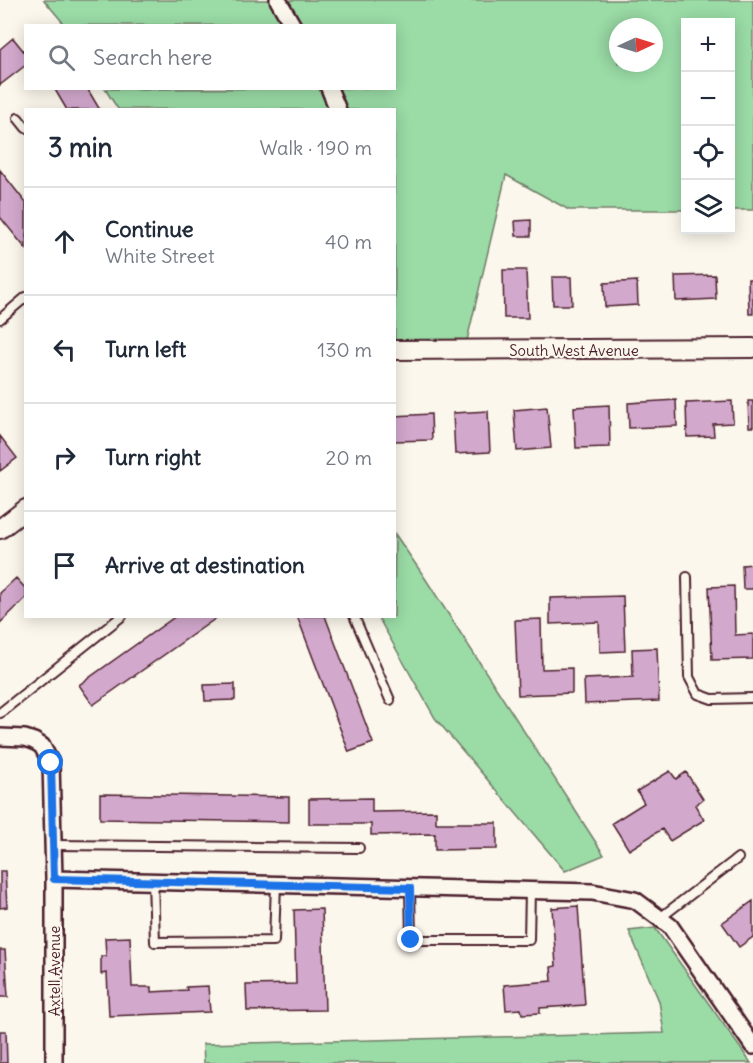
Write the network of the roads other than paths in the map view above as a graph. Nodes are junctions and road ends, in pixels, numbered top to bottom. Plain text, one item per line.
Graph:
1 (278, 0) edge
2 (292, 24) edge
3 (330, 90) edge
4 (337, 108) edge
5 (18, 118) dead end
6 (24, 126) edge
7 (24, 299) edge
8 (0, 319) edge
9 (753, 348) edge
10 (396, 350) edge
11 (24, 511) edge
12 (0, 529) edge
13 (687, 577) dead end
14 (119, 618) edge
15 (355, 618) edge
16 (753, 698) edge
17 (390, 700) dead end
18 (0, 713) edge
19 (0, 737) edge
20 (54, 846) junction
21 (359, 848) dead end
22 (738, 858) dead end
23 (54, 879) junction
24 (153, 881) junction
25 (276, 884) junction
26 (410, 888) junction
27 (530, 890) junction
28 (660, 918) junction
29 (752, 1042) edge
30 (54, 1063) edge

1 - 2 street
3 - 4 street
5 - 6 lane
7 - 8 lane
9 - 10 street, South West Avenue
11 - 12 street
13 - 16 lane
14 - 18 lane
15 - 17 lane
19 - 20 street, Axtell Avenue
20 - 21 lane
20 - 23 street, Axtell Avenue
22 - 28 lane
23 - 24 street
23 - 30 street, Axtell Avenue
24 - 25 street
24 - 25 lane
25 - 26 street
26 - 27 street
26 - 27 lane
27 - 28 street
28 - 29 street

